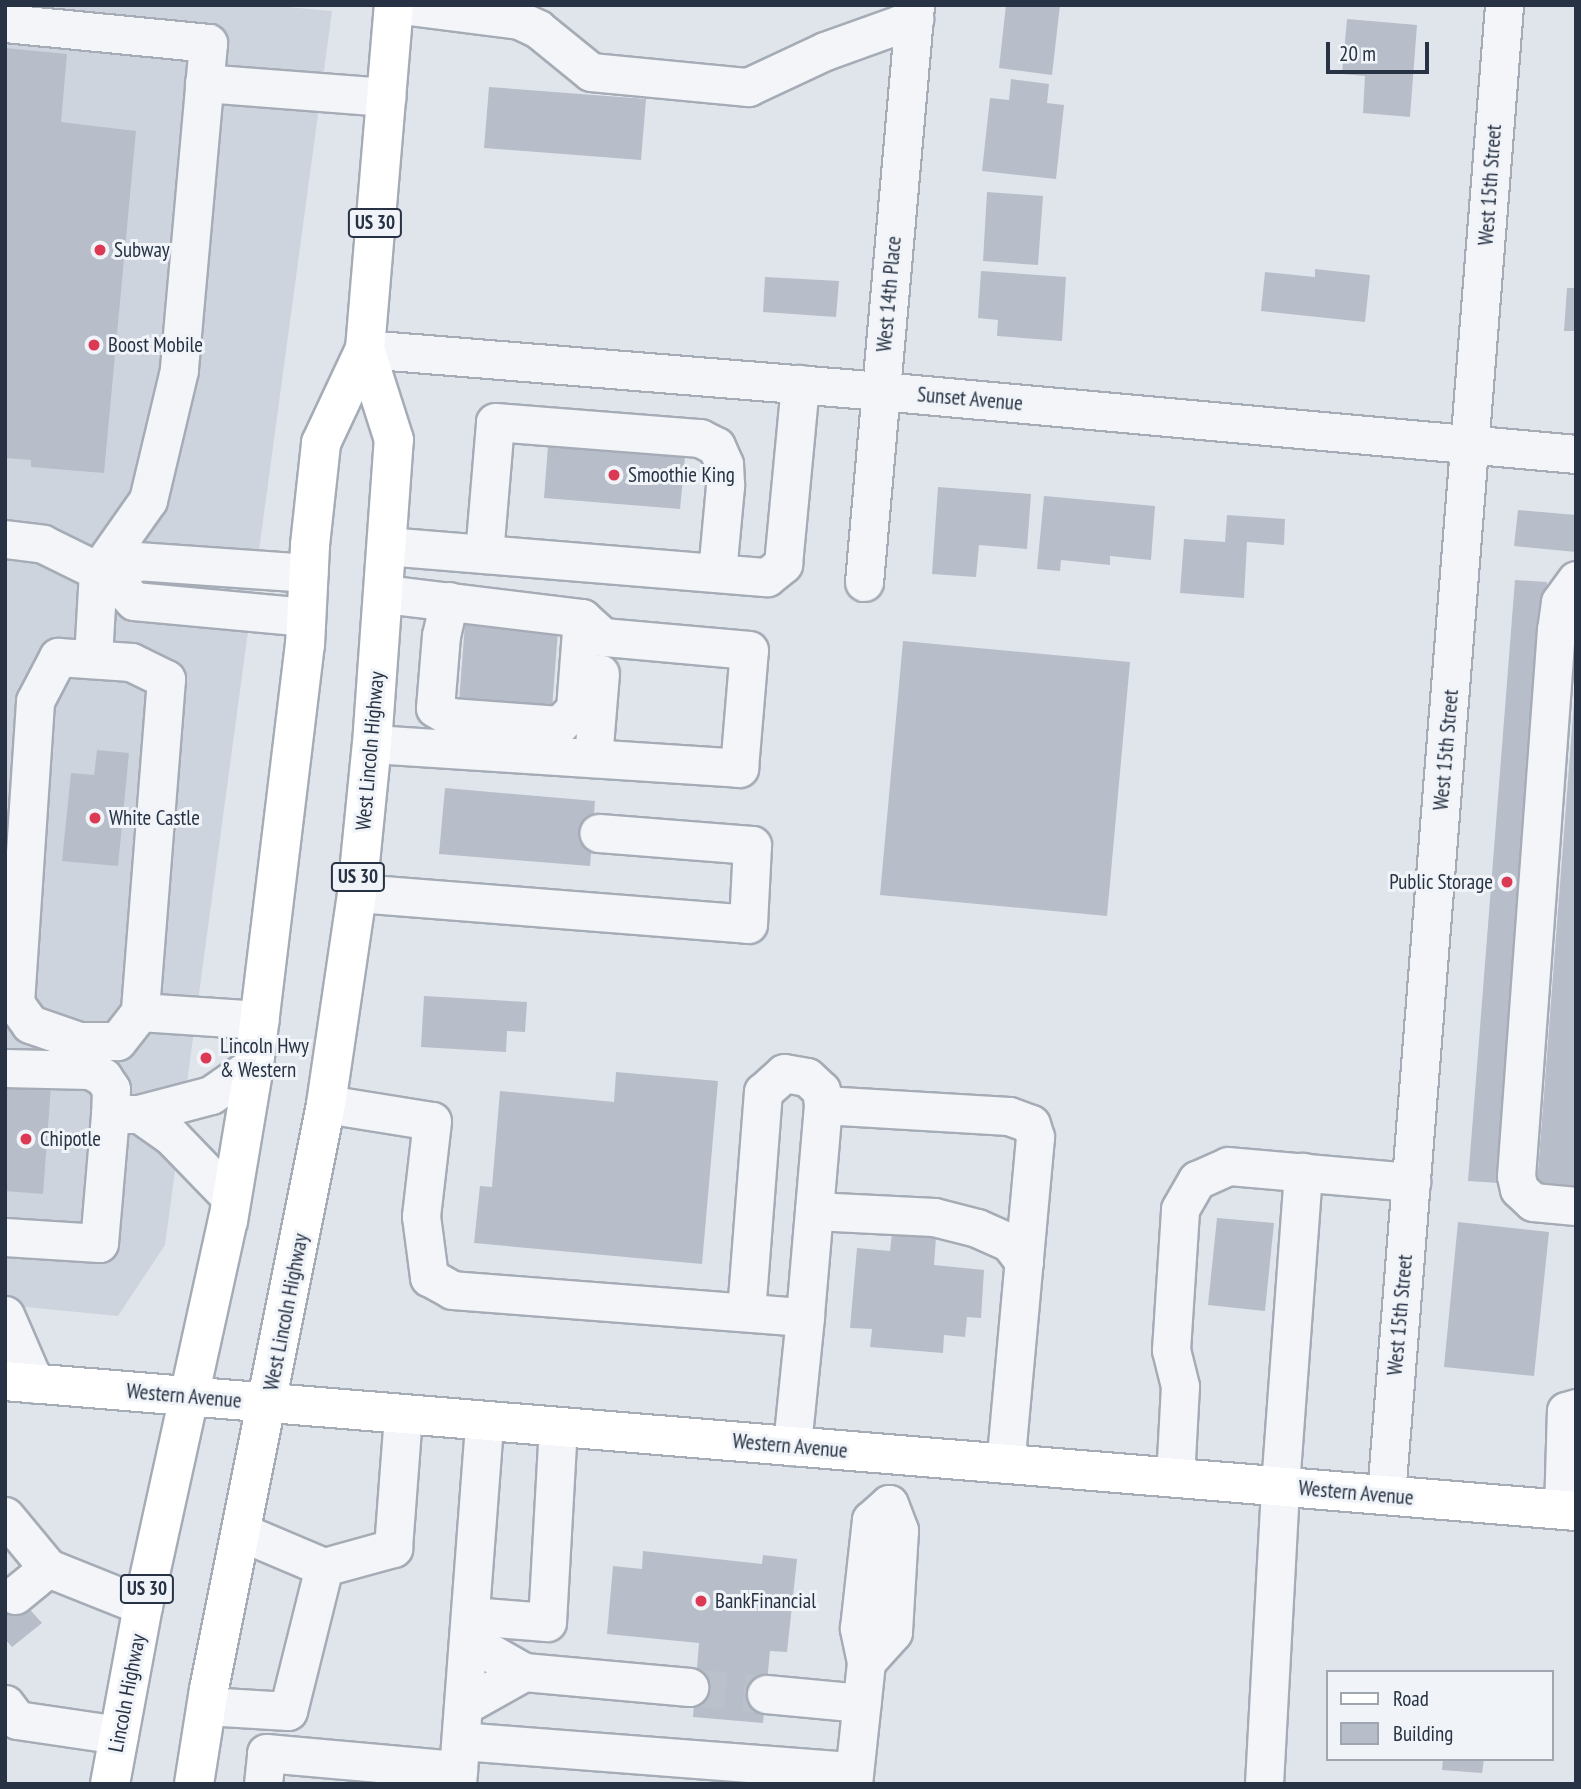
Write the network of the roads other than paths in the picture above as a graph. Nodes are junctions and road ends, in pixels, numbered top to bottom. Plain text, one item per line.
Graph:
1 (394, 5) edge
2 (401, 5) edge
3 (1504, 5) edge
4 (499, 10) edge
5 (914, 12) edge
6 (5, 23) edge
7 (204, 83) junction
8 (386, 97) junction
9 (365, 349) junction
10 (800, 384) junction
11 (881, 391) junction
12 (1471, 445) junction
13 (1576, 454) edge
14 (5, 539) edge
15 (386, 546) junction
16 (484, 554) junction
17 (309, 573) junction
18 (717, 573) junction
19 (105, 575) junction
20 (1576, 580) edge
21 (864, 582) dead end
22 (383, 594) junction
23 (449, 601) junction
24 (306, 617) junction
25 (593, 628) junction
26 (93, 659) junction
27 (372, 744) junction
28 (593, 758) junction
29 (598, 833) dead end
30 (357, 893) junction
31 (10, 1003) edge
32 (140, 1012) junction
33 (260, 1020) junction
34 (254, 1065) junction
35 (5, 1068) edge
36 (327, 1104) junction
37 (823, 1105) junction
38 (120, 1106) junction
39 (1303, 1172) junction
40 (1411, 1182) junction
41 (231, 1198) junction
42 (1576, 1206) edge
43 (814, 1210) junction
44 (5, 1237) edge
45 (1024, 1262) junction
46 (746, 1312) junction
47 (5, 1315) edge
48 (805, 1317) junction
49 (20, 1382) edge
50 (188, 1396) junction
51 (268, 1403) junction
52 (1576, 1408) edge
53 (403, 1414) junction
54 (484, 1421) junction
55 (558, 1427) junction
56 (792, 1446) junction
57 (893, 1455) junction
58 (1005, 1464) junction
59 (1175, 1478) junction
60 (1280, 1486) junction
61 (1386, 1495) junction
62 (1569, 1510) edge
63 (242, 1532) junction
64 (21, 1545) edge
65 (324, 1567) junction
66 (15, 1595) dead end
67 (144, 1606) junction
68 (469, 1628) junction
69 (524, 1672) junction
70 (689, 1687) tunnel mouth
71 (766, 1694) tunnel mouth
72 (862, 1703) junction
73 (206, 1706) junction
74 (8, 1717) edge
75 (119, 1735) junction
76 (460, 1750) edge
77 (265, 1768) edge
78 (854, 1778) edge
79 (110, 1784) edge
80 (194, 1784) edge
81 (1264, 1784) edge

1 - 8 main road, West Lincoln Highway / US 30
2 - 4 street
3 - 12 street, West 15th Street
4 - 5 street
5 - 11 street, West 14th Place
6 - 7 street
7 - 8 street
7 - 19 street
8 - 9 main road, West Lincoln Highway / US 30
9 - 10 street, Sunset Avenue
9 - 15 main road, West Lincoln Highway / US 30
9 - 17 main road, West Lincoln Highway / US 30
10 - 11 street, Sunset Avenue
10 - 18 street
11 - 12 street, Sunset Avenue
11 - 21 street, West 14th Place
12 - 13 street, Sunset Avenue
12 - 40 street, West 15th Street
14 - 19 street
15 - 16 street
15 - 22 main road, West Lincoln Highway / US 30
16 - 18 street
16 - 18 street
17 - 19 street
17 - 24 main road, West Lincoln Highway / US 30
19 - 24 street
19 - 26 street
20 - 42 street
22 - 23 street
22 - 27 main road, West Lincoln Highway / US 30
23 - 25 street
23 - 25 street
24 - 33 main road, West Lincoln Highway / US 30
25 - 28 street
25 - 28 street
26 - 31 street
26 - 32 street
27 - 28 street
27 - 30 main road, West Lincoln Highway / US 30
29 - 30 street
30 - 36 main road, West Lincoln Highway / US 30
31 - 32 street
32 - 33 street
33 - 34 main road, West Lincoln Highway / US 30
34 - 38 street
34 - 41 main road, West Lincoln Highway / US 30
35 - 38 street
36 - 46 street
36 - 51 main road, West Lincoln Highway / US 30
37 - 43 street
37 - 45 street
37 - 46 street
38 - 41 street
38 - 44 street
39 - 40 street
39 - 59 street
39 - 60 street
40 - 61 street, West 15th Street
41 - 50 main road, West Lincoln Highway / US 30
43 - 45 street
43 - 48 street
45 - 58 street
46 - 48 street
47 - 49 street
48 - 56 street
49 - 50 main road, Western Avenue
50 - 51 main road, Western Avenue
50 - 67 main road, Lincoln Highway / US 30
51 - 53 main road, Western Avenue
51 - 63 main road, US 30
52 - 62 street
53 - 54 main road, Western Avenue
53 - 65 street
54 - 55 main road, Western Avenue
54 - 68 street
55 - 56 main road, Western Avenue
55 - 68 street
56 - 57 main road, Western Avenue
57 - 58 main road, Western Avenue
57 - 72 street
58 - 59 main road, Western Avenue
59 - 60 main road, Western Avenue
60 - 61 main road, Western Avenue
60 - 81 street
61 - 62 main road, Western Avenue
63 - 65 street
63 - 73 main road, US 30
64 - 66 street
64 - 67 street
65 - 73 street
67 - 75 main road, Lincoln Highway / US 30
68 - 69 street
68 - 76 street
69 - 70 street
69 - 76 street
71 - 72 street
72 - 78 street
73 - 80 main road, US 30
74 - 75 street
75 - 79 main road, Lincoln Highway / US 30
76 - 77 street
76 - 78 street

